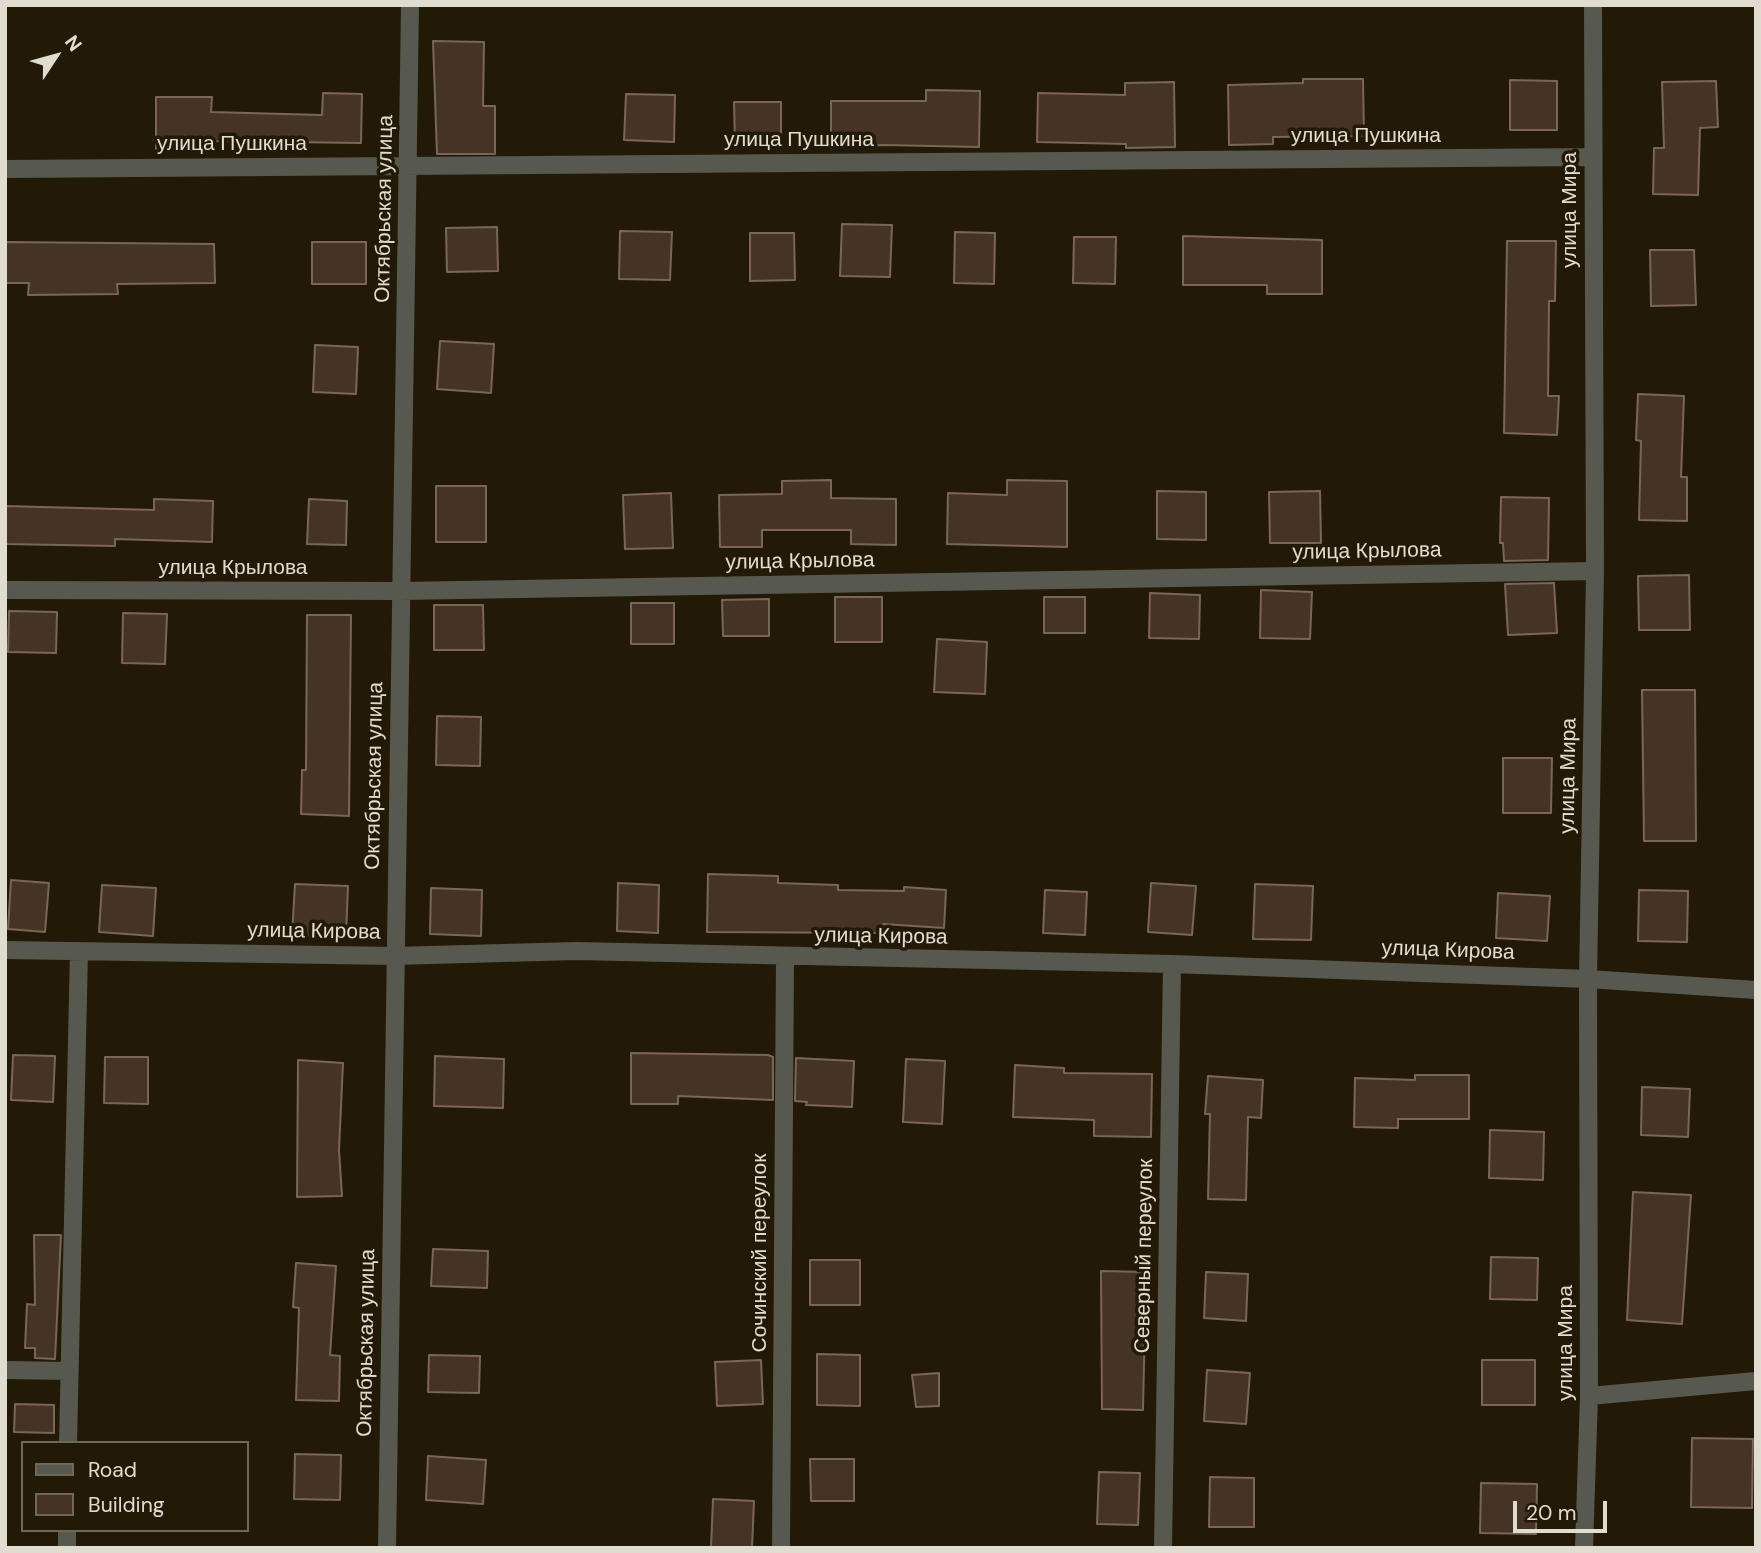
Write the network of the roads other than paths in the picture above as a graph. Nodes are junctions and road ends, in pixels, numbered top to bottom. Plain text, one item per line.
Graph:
1 (410, 5) edge
2 (1593, 5) edge
3 (1593, 157) junction
4 (409, 166) junction
5 (5, 169) edge
6 (1595, 571) junction
7 (5, 590) edge
8 (401, 592) junction
9 (5, 950) edge
10 (79, 951) junction
11 (394, 956) junction
12 (785, 958) junction
13 (1172, 964) junction
14 (1588, 979) junction
15 (1756, 990) edge
16 (5, 1370) edge
17 (69, 1371) junction
18 (1756, 1381) edge
19 (1589, 1396) junction
20 (68, 1441) edge
21 (387, 1548) edge
22 (781, 1548) edge
23 (1163, 1548) edge
24 (1584, 1548) edge

1 - 4 street, Октябрьская улица
2 - 3 street, улица Мира
3 - 4 street, улица Пушкина
3 - 6 street, улица Мира
4 - 5 street, улица Пушкина
4 - 8 street, Октябрьская улица
6 - 8 street, улица Крылова
6 - 14 street, улица Мира
7 - 8 street, улица Крылова
8 - 11 street, Октябрьская улица
9 - 10 street, улица Кирова
10 - 11 street, улица Кирова
10 - 17 street
11 - 12 street, улица Кирова
11 - 21 street, Октябрьская улица
12 - 13 street, улица Кирова
12 - 22 street, Сочинский переулок
13 - 14 street, улица Кирова
13 - 23 street, Северный переулок
14 - 15 street, улица Кирова
14 - 19 street, улица Мира
16 - 17 street
17 - 20 street
18 - 19 street
19 - 24 street, улица Мира

